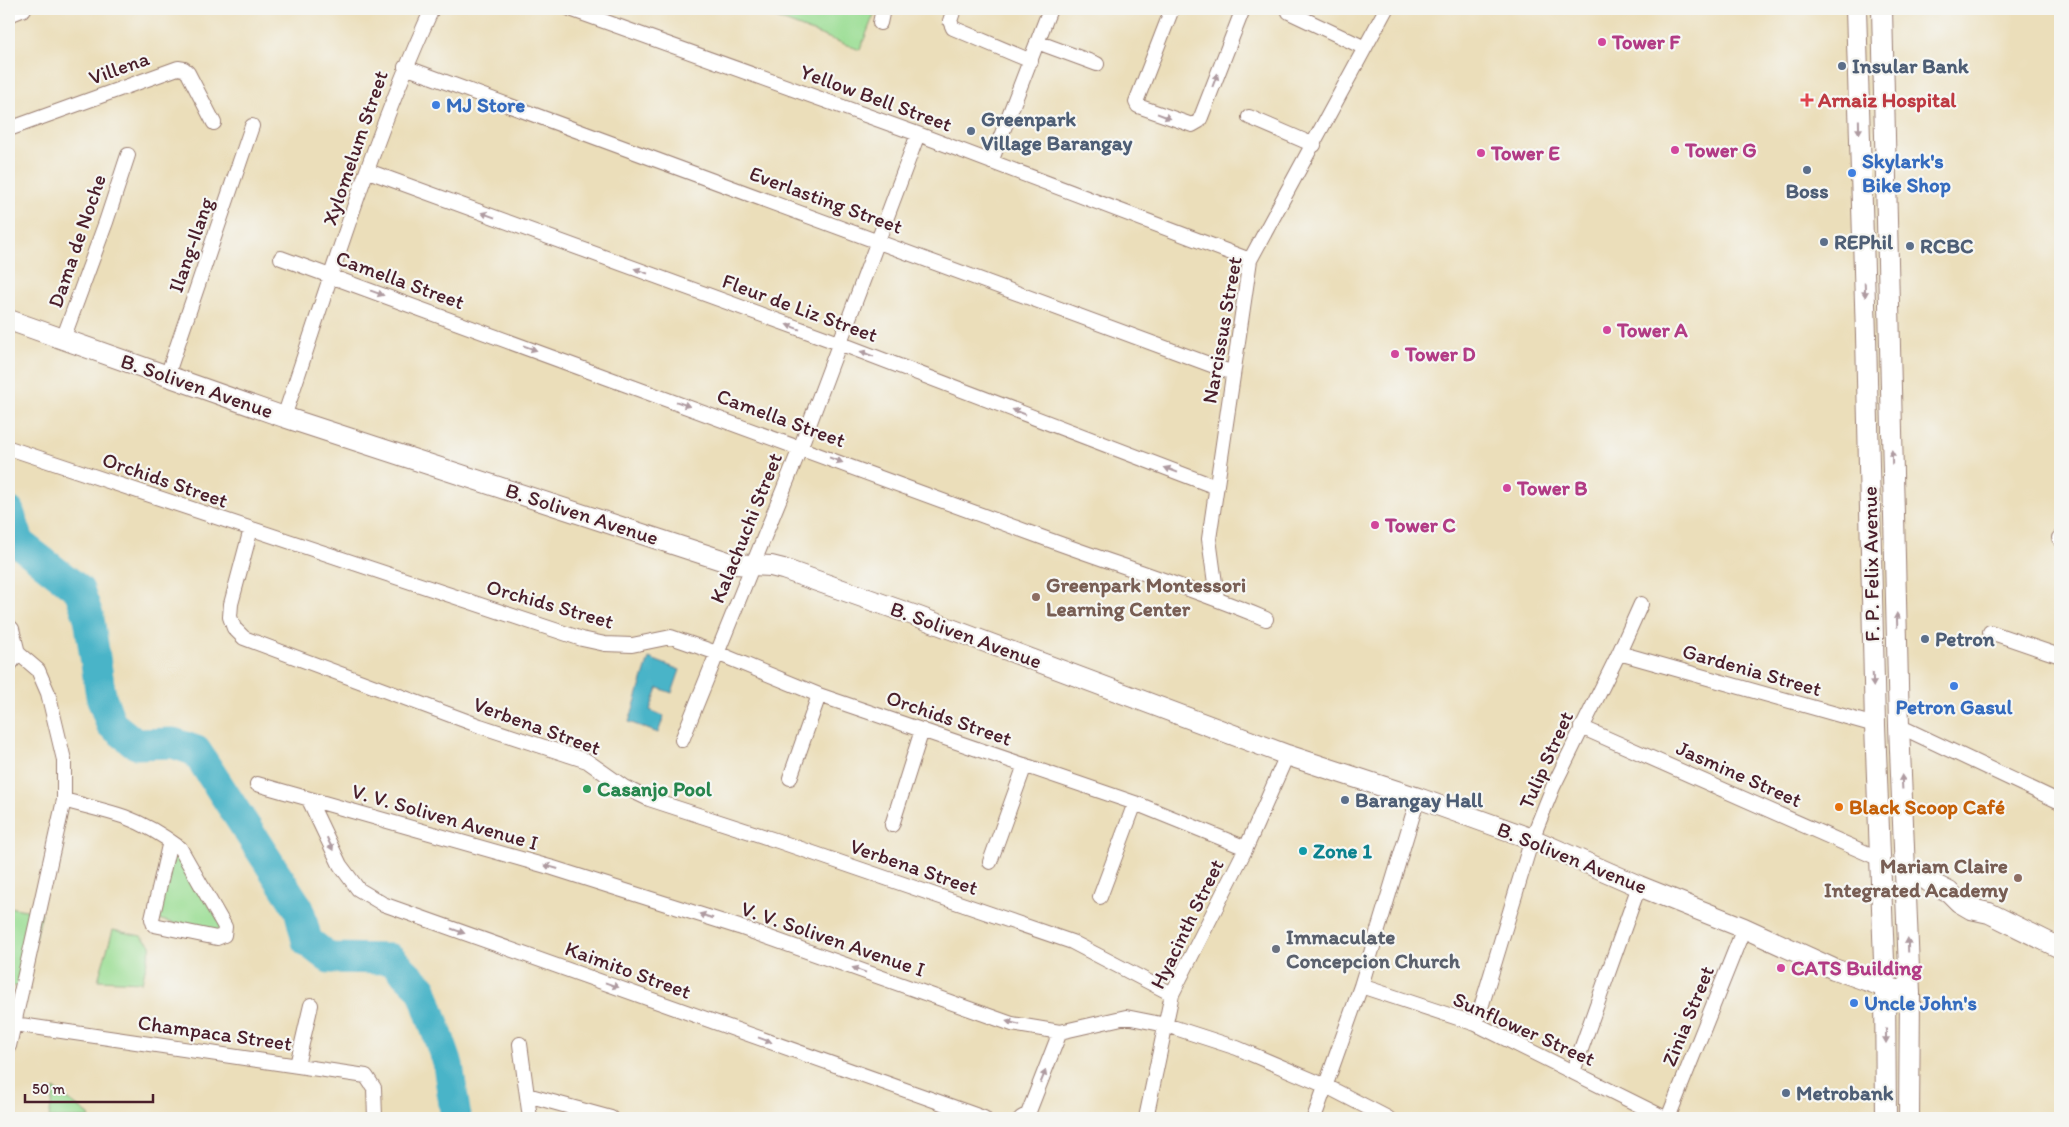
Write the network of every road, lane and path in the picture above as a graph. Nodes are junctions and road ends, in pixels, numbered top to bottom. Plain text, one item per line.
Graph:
1 (24, 9) edge
2 (432, 9) edge
3 (883, 9) edge
4 (954, 9) edge
5 (1050, 9) edge
6 (1172, 9) edge
7 (1243, 9) edge
8 (1386, 9) edge
9 (1856, 9) edge
10 (1882, 9) edge
11 (579, 10) edge
12 (1289, 12) dead end
13 (9, 15) edge
14 (880, 23) dead end
15 (1037, 42) junction
16 (1366, 48) junction
17 (1031, 60) junction
18 (1097, 64) dead end
19 (405, 67) junction
20 (1858, 72) junction
21 (1883, 72) junction
22 (1249, 116) dead end
23 (214, 124) dead end
24 (252, 126) dead end
25 (9, 129) edge
26 (918, 134) junction
27 (1314, 145) junction
28 (128, 155) dead end
29 (991, 162) junction
30 (368, 172) junction
31 (877, 240) junction
32 (281, 258) dead end
33 (1250, 260) junction
34 (332, 276) junction
35 (9, 320) edge
36 (64, 339) junction
37 (839, 344) junction
38 (1233, 373) junction
39 (167, 376) junction
40 (284, 417) junction
41 (801, 446) junction
42 (9, 448) edge
43 (1216, 487) junction
44 (251, 529) junction
45 (753, 566) junction
46 (1217, 598) junction
47 (1640, 604) dead end
48 (1266, 619) dead end
49 (9, 626) edge
50 (1990, 632) dead end
51 (18, 653) junction
52 (717, 653) junction
53 (1619, 654) junction
54 (2060, 656) edge
55 (9, 666) edge
56 (819, 695) junction
57 (1875, 725) junction
58 (1899, 726) junction
59 (1581, 727) junction
60 (922, 730) junction
61 (682, 740) dead end
62 (1287, 755) junction
63 (1025, 765) junction
64 (790, 778) dead end
65 (257, 784) dead end
66 (1418, 798) junction
67 (64, 800) junction
68 (309, 800) junction
69 (2060, 802) edge
70 (1136, 803) junction
71 (892, 825) dead end
72 (1532, 839) junction
73 (170, 841) junction
74 (1246, 848) junction
75 (1880, 859) junction
76 (990, 862) dead end
77 (1906, 870) junction
78 (1639, 886) junction
79 (1100, 897) dead end
80 (1744, 928) junction
81 (2060, 948) edge
82 (1361, 986) junction
83 (1885, 987) junction
84 (1910, 993) junction
85 (1172, 994) junction
86 (311, 1005) dead end
87 (14, 1024) junction
88 (1476, 1024) junction
89 (1166, 1025) junction
90 (1060, 1032) junction
91 (520, 1044) dead end
92 (9, 1046) edge
93 (298, 1065) junction
94 (1573, 1072) junction
95 (1326, 1086) junction
96 (527, 1095) junction
97 (374, 1118) edge
98 (530, 1118) edge
99 (611, 1118) edge
100 (984, 1118) edge
101 (1021, 1118) edge
102 (1146, 1118) edge
103 (1314, 1118) edge
104 (1388, 1118) edge
105 (1667, 1118) edge
106 (1886, 1118) edge
107 (1908, 1118) edge

1 - 13 street
2 - 19 street, Xylomelum Street
3 - 14 street
4 - 17 street
5 - 15 street
6 -> 7 street
8 - 16 street, Narcissus Street
9 - 20 main road, F. P. Felix Avenue
10 - 21 main road, F. P. Felix Avenue
11 - 26 street, Yellow Bell Street
12 - 16 street
15 - 17 street
15 - 18 street
16 - 27 street, Narcissus Street
17 - 29 street
19 - 30 street, Xylomelum Street
19 - 31 street, Everlasting Street
20 - 21 main road
20 -> 57 main road, F. P. Felix Avenue
58 -> 21 main road, F. P. Felix Avenue
22 - 27 street
23 - 25 street, Villena
24 - 39 street, Ilang-Ilang
26 - 29 street, Yellow Bell Street
26 - 31 street, Kalachuchi Street
27 - 33 street, Narcissus Street
28 - 36 street, Dama de Noche
29 - 33 street, Yellow Bell Street
30 - 34 street, Xylomelum Street
37 -> 30 street, Fleur de Liz Street
31 - 37 street, Kalachuchi Street
31 - 38 street, Everlasting Street
32 - 34 street, Camella Street
33 - 38 street, Narcissus Street
34 - 40 street, Xylomelum Street
34 -> 41 street, Camella Street
35 - 36 main road, B. Soliven Avenue
36 - 39 main road, B. Soliven Avenue
37 - 41 street, Kalachuchi Street
43 -> 37 street, Fleur de Liz Street
38 - 43 street, Narcissus Street
39 - 40 main road, B. Soliven Avenue
40 - 45 main road, B. Soliven Avenue
41 - 45 street, Kalachuchi Street
41 -> 46 street, Camella Street
42 - 44 street, Orchids Street
43 - 46 street, Narcissus Street
44 - 52 street, Orchids Street
44 - 85 street, Verbena Street
45 - 52 street, Kalachuchi Street
45 - 62 main road, B. Soliven Avenue
46 - 48 street, Camella Street
47 - 53 street, Tulip Street
49 - 51 street
50 - 54 street
51 - 55 street
51 - 67 street
52 - 56 street, Orchids Street
52 - 61 street, Kalachuchi Street
53 - 57 street, Gardenia Street
53 - 59 street, Tulip Street
56 - 60 street, Orchids Street
56 - 64 street
57 - 75 main road, F. P. Felix Avenue
58 - 69 street
77 -> 58 main road, F. P. Felix Avenue
59 - 72 street, Tulip Street
59 - 75 street, Jasmine Street
60 - 63 street, Orchids Street
60 - 71 street
62 - 66 main road, B. Soliven Avenue
62 - 74 street, Hyacinth Street
63 - 70 street, Orchids Street
63 - 76 street
65 - 68 street, V. V. Soliven Avenue I
66 - 72 main road, B. Soliven Avenue
66 - 82 street
67 - 73 street
67 - 87 street
90 -> 68 street, V. V. Soliven Avenue I
68 -> 100 street, Kaimito Street
70 - 74 street, Orchids Street
70 - 79 street
72 - 78 main road, B. Soliven Avenue
72 - 88 street, Tulip Street
73 - 73 street
74 - 85 street, Hyacinth Street
75 - 83 main road, F. P. Felix Avenue
77 - 81 main road
84 -> 77 main road, F. P. Felix Avenue
78 - 80 main road, B. Soliven Avenue
78 - 94 street
80 - 83 main road, B. Soliven Avenue
80 - 105 street, Zinia Street
82 - 88 street, Sunflower Street
82 - 95 street
83 - 84 main road, B. Soliven Avenue
83 -> 106 main road, F. P. Felix Avenue
84 - 107 main road, F. P. Felix Avenue
85 - 89 street, Hyacinth Street
86 - 93 street
87 - 92 street
87 - 93 street, Champaca Street
88 - 94 street, Sunflower Street
89 - 90 street, V. V. Soliven Avenue I
89 - 95 street, V. V. Soliven Avenue I
89 - 102 street, Hyacinth Street
101 -> 90 street
91 - 96 street
93 - 97 street, Champaca Street
94 - 105 street, Sunflower Street
95 - 103 street
95 - 104 street, V. V. Soliven Avenue I
96 - 98 street
96 - 99 street

